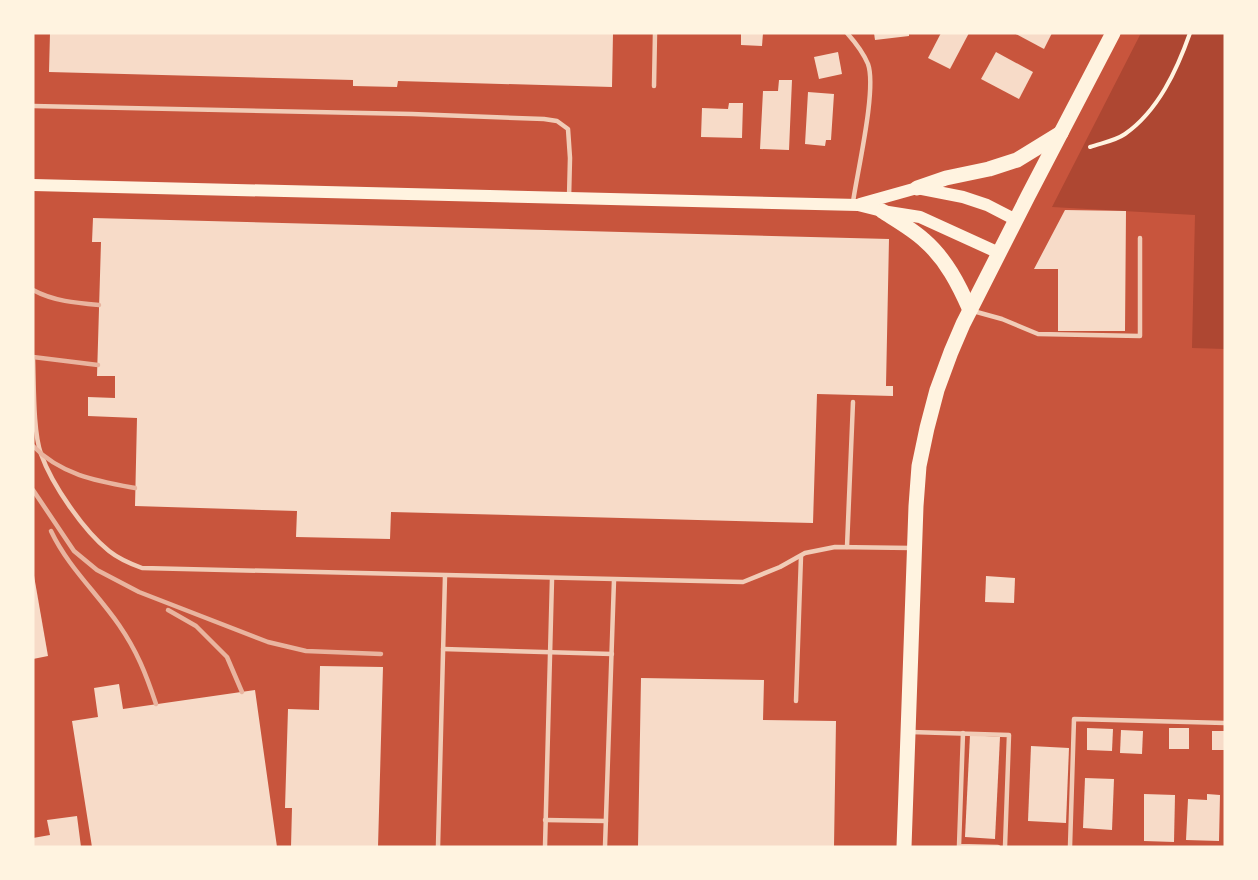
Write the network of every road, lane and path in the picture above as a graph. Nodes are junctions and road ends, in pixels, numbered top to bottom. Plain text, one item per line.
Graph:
1 (655, 33) edge
2 (847, 33) edge
3 (1113, 33) edge
4 (1190, 33) edge
5 (654, 86) dead end
6 (33, 106) edge
7 (1061, 133) junction
8 (1090, 147) dead end
9 (33, 184) edge
10 (917, 188) junction
11 (569, 198) junction
12 (855, 204) junction
13 (882, 211) junction
14 (1016, 220) junction
15 (1140, 238) dead end
16 (999, 253) junction
17 (970, 310) junction
18 (33, 358) edge
19 (853, 402) dead end
20 (847, 547) junction
21 (915, 548) junction
22 (801, 556) junction
23 (445, 576) junction
24 (552, 579) junction
25 (614, 580) junction
26 (443, 649) junction
27 (550, 652) junction
28 (612, 654) junction
29 (796, 701) dead end
30 (1225, 723) edge
31 (908, 731) junction
32 (963, 733) junction
33 (545, 820) junction
34 (606, 821) junction
35 (438, 847) edge
36 (544, 847) edge
37 (605, 847) edge
38 (904, 847) edge
39 (998, 847) edge
40 (1005, 847) edge
41 (1070, 847) edge

1 - 5 lane
2 - 12 lane
3 - 7 main road
4 - 8 path
6 - 11 lane
7 - 10 main road
7 - 14 main road
9 - 11 main road
10 - 12 main road
10 - 14 main road
11 - 12 main road
12 - 13 main road
13 - 16 main road
13 - 17 main road
14 - 16 main road
15 - 17 lane
16 - 17 main road
17 - 21 main road
18 - 23 lane
19 - 20 lane
20 - 21 lane
20 - 22 lane
21 - 31 main road
22 - 25 lane
22 - 29 lane
23 - 24 lane
23 - 26 lane
24 - 25 lane
24 - 27 lane
25 - 28 lane
26 - 27 lane
26 - 35 lane
27 - 28 lane
27 - 33 lane
28 - 34 lane
30 - 41 lane
31 - 32 lane
31 - 38 main road
32 - 39 lane
32 - 40 lane
33 - 34 lane
33 - 36 lane
34 - 37 lane

